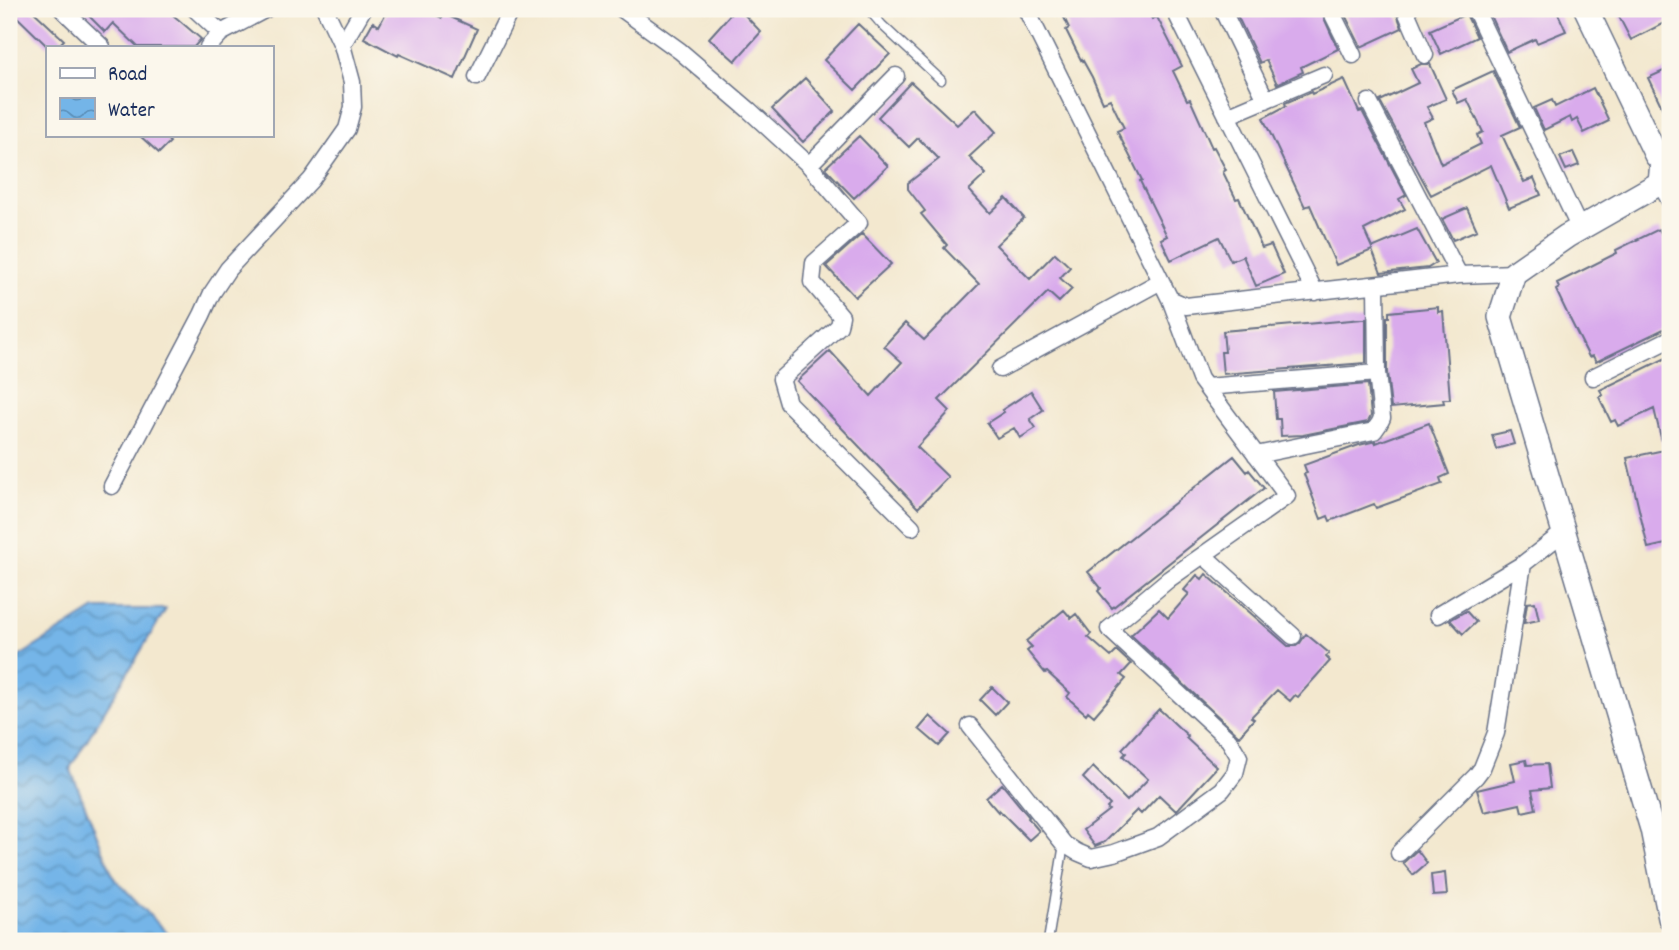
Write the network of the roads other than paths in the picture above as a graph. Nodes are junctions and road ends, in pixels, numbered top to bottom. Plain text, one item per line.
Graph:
1 (62, 9) edge
2 (195, 9) edge
3 (266, 9) edge
4 (325, 9) edge
5 (363, 9) edge
6 (512, 9) edge
7 (622, 9) edge
8 (868, 9) edge
9 (1026, 9) edge
10 (1174, 9) edge
11 (1222, 9) edge
12 (1330, 9) edge
13 (1405, 9) edge
14 (1475, 9) edge
15 (1586, 9) edge
16 (221, 33) junction
17 (342, 45) junction
18 (101, 46) edge
19 (209, 46) edge
20 (1425, 54) dead end
21 (1353, 55) dead end
22 (1324, 75) dead end
23 (477, 76) dead end
24 (896, 76) dead end
25 (941, 80) dead end
26 (1266, 100) junction
27 (1369, 102) dead end
28 (1227, 116) junction
29 (809, 166) junction
30 (1666, 176) edge
31 (1580, 229) junction
32 (1514, 273) junction
33 (1459, 275) junction
34 (1161, 281) junction
35 (1376, 285) junction
36 (1315, 292) junction
37 (1170, 299) junction
38 (1670, 339) edge
39 (1000, 369) dead end
40 (1377, 373) junction
41 (1592, 377) dead end
42 (1206, 387) junction
43 (1256, 456) junction
44 (112, 486) dead end
45 (912, 527) dead end
46 (1564, 531) junction
47 (1203, 555) junction
48 (1523, 564) junction
49 (1438, 615) dead end
50 (1293, 636) dead end
51 (970, 726) dead end
52 (1064, 844) junction
53 (1399, 853) dead end
54 (1670, 918) edge
55 (1048, 941) edge

1 - 18 street
2 - 16 street
3 - 16 street
4 - 17 street
5 - 17 street
6 - 23 street
7 - 29 street
8 - 25 lane
9 - 34 street
10 - 28 street
11 - 26 street
12 - 21 street
13 - 20 street
14 - 31 street
15 - 30 street
16 - 19 street
17 - 44 street
22 - 26 street
24 - 29 street
26 - 28 street
27 - 33 street
28 - 36 street
29 - 45 street
30 - 31 street
31 - 32 street
32 - 33 street
32 - 46 street
33 - 35 street
34 - 37 street
34 - 39 street
35 - 36 street
35 - 40 street
36 - 37 street
37 - 42 street
38 - 41 street
40 - 42 street
40 - 43 street
42 - 43 street
43 - 47 street
46 - 48 street
46 - 54 street
47 - 50 street
47 - 52 street
48 - 49 street
48 - 53 street
51 - 52 street
52 - 55 lane

